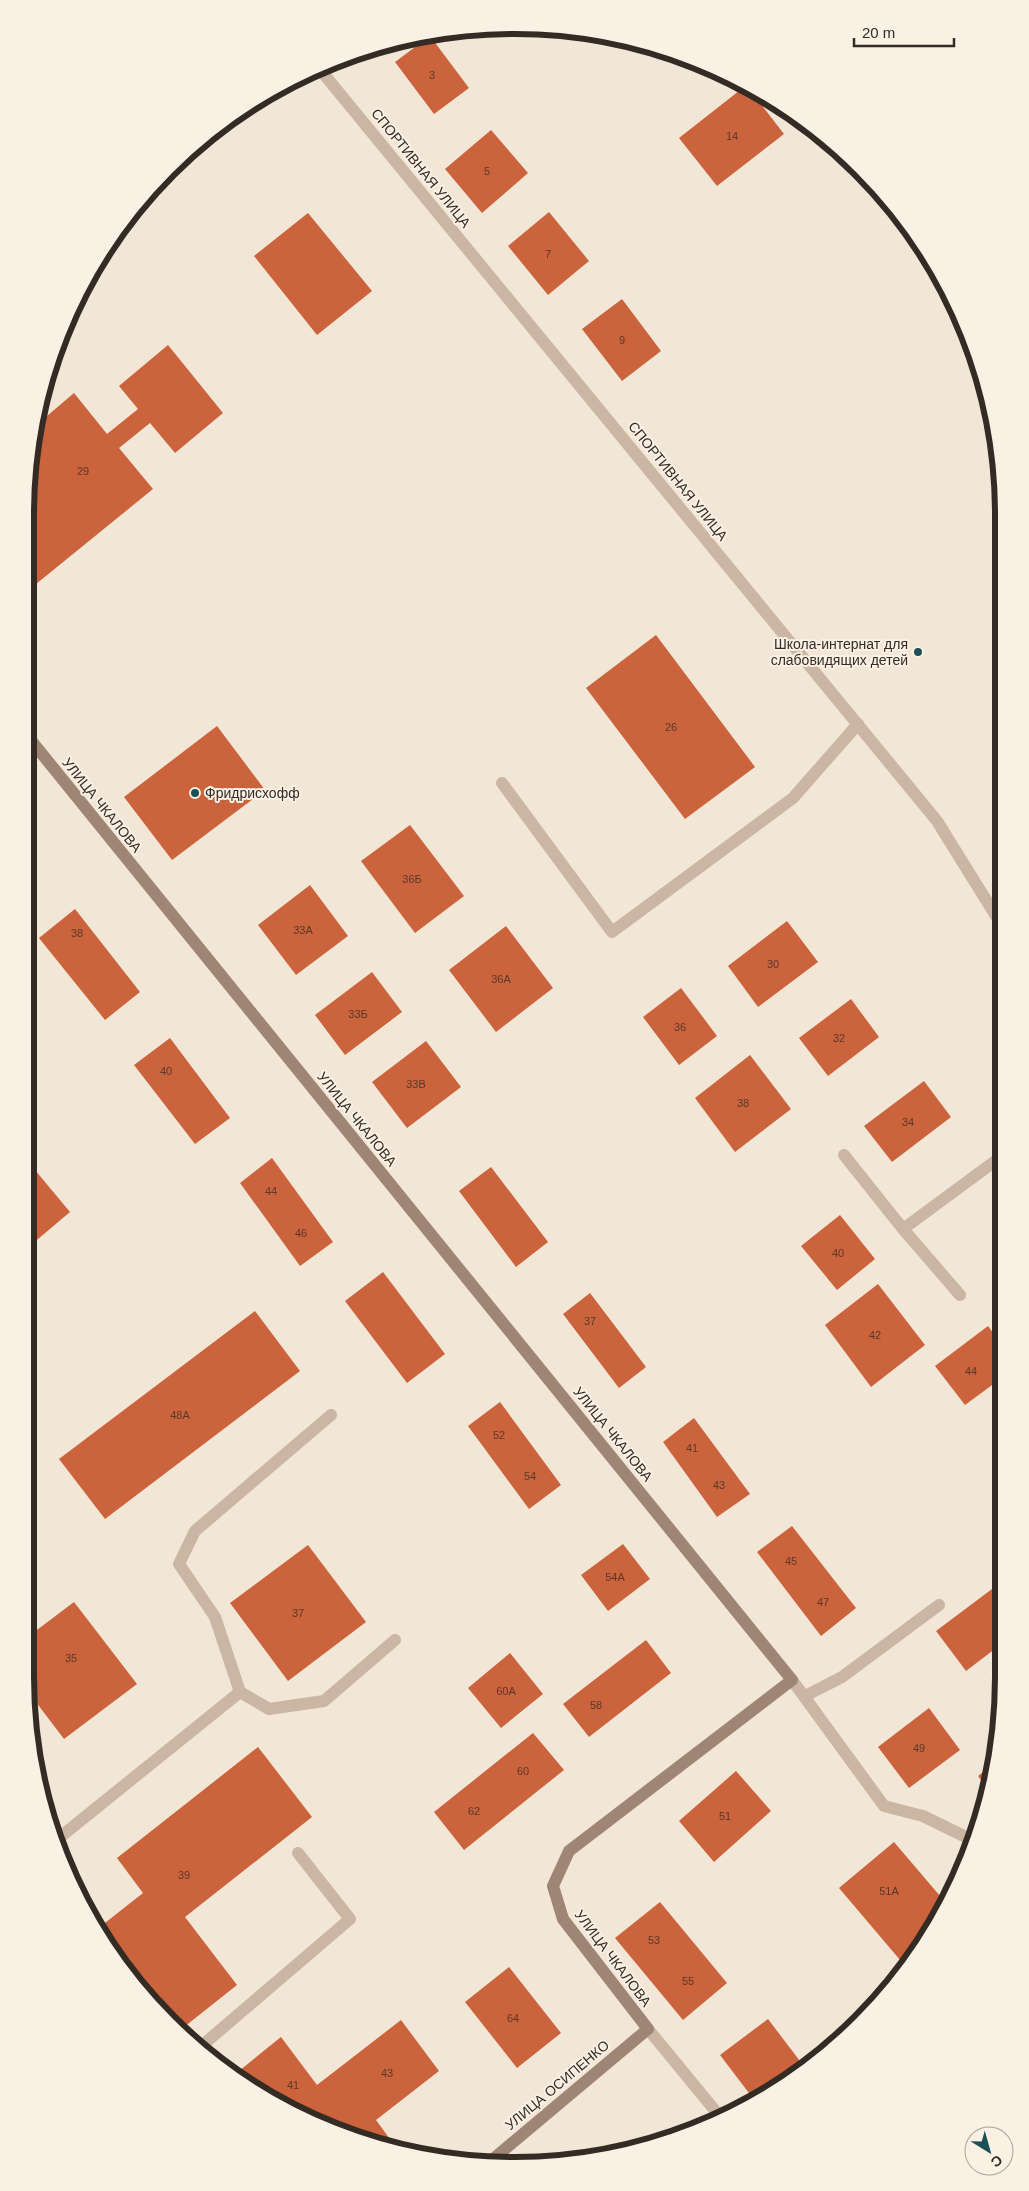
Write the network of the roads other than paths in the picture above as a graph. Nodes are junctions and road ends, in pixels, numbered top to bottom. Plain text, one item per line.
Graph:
1 (323, 73) edge
2 (858, 724) junction
3 (34, 744) edge
4 (502, 783) dead end
5 (995, 914) edge
6 (844, 1155) dead end
7 (995, 1161) edge
8 (903, 1229) junction
9 (960, 1295) dead end
10 (331, 1415) dead end
11 (939, 1605) dead end
12 (395, 1640) dead end
13 (792, 1680) junction
14 (240, 1692) junction
15 (805, 1696) junction
16 (61, 1836) edge
17 (967, 1838) edge
18 (298, 1853) dead end
19 (648, 2029) junction
20 (205, 2043) edge
21 (717, 2113) edge
22 (496, 2156) edge

1 - 2 street, СПОРТИВНАЯ УЛИЦА
2 - 4 street
2 - 5 street, СПОРТИВНАЯ УЛИЦА
3 - 13 street, УЛИЦА ЧКАЛОВА
6 - 8 street
7 - 8 street
8 - 9 street
10 - 14 street
11 - 15 street
12 - 14 street
13 - 15 street
13 - 19 street, УЛИЦА ЧКАЛОВА
14 - 16 street
15 - 17 street
18 - 20 street
19 - 21 street, УЛИЦА ЧКАЛОВА
19 - 22 street, УЛИЦА ОСИПЕНКО

